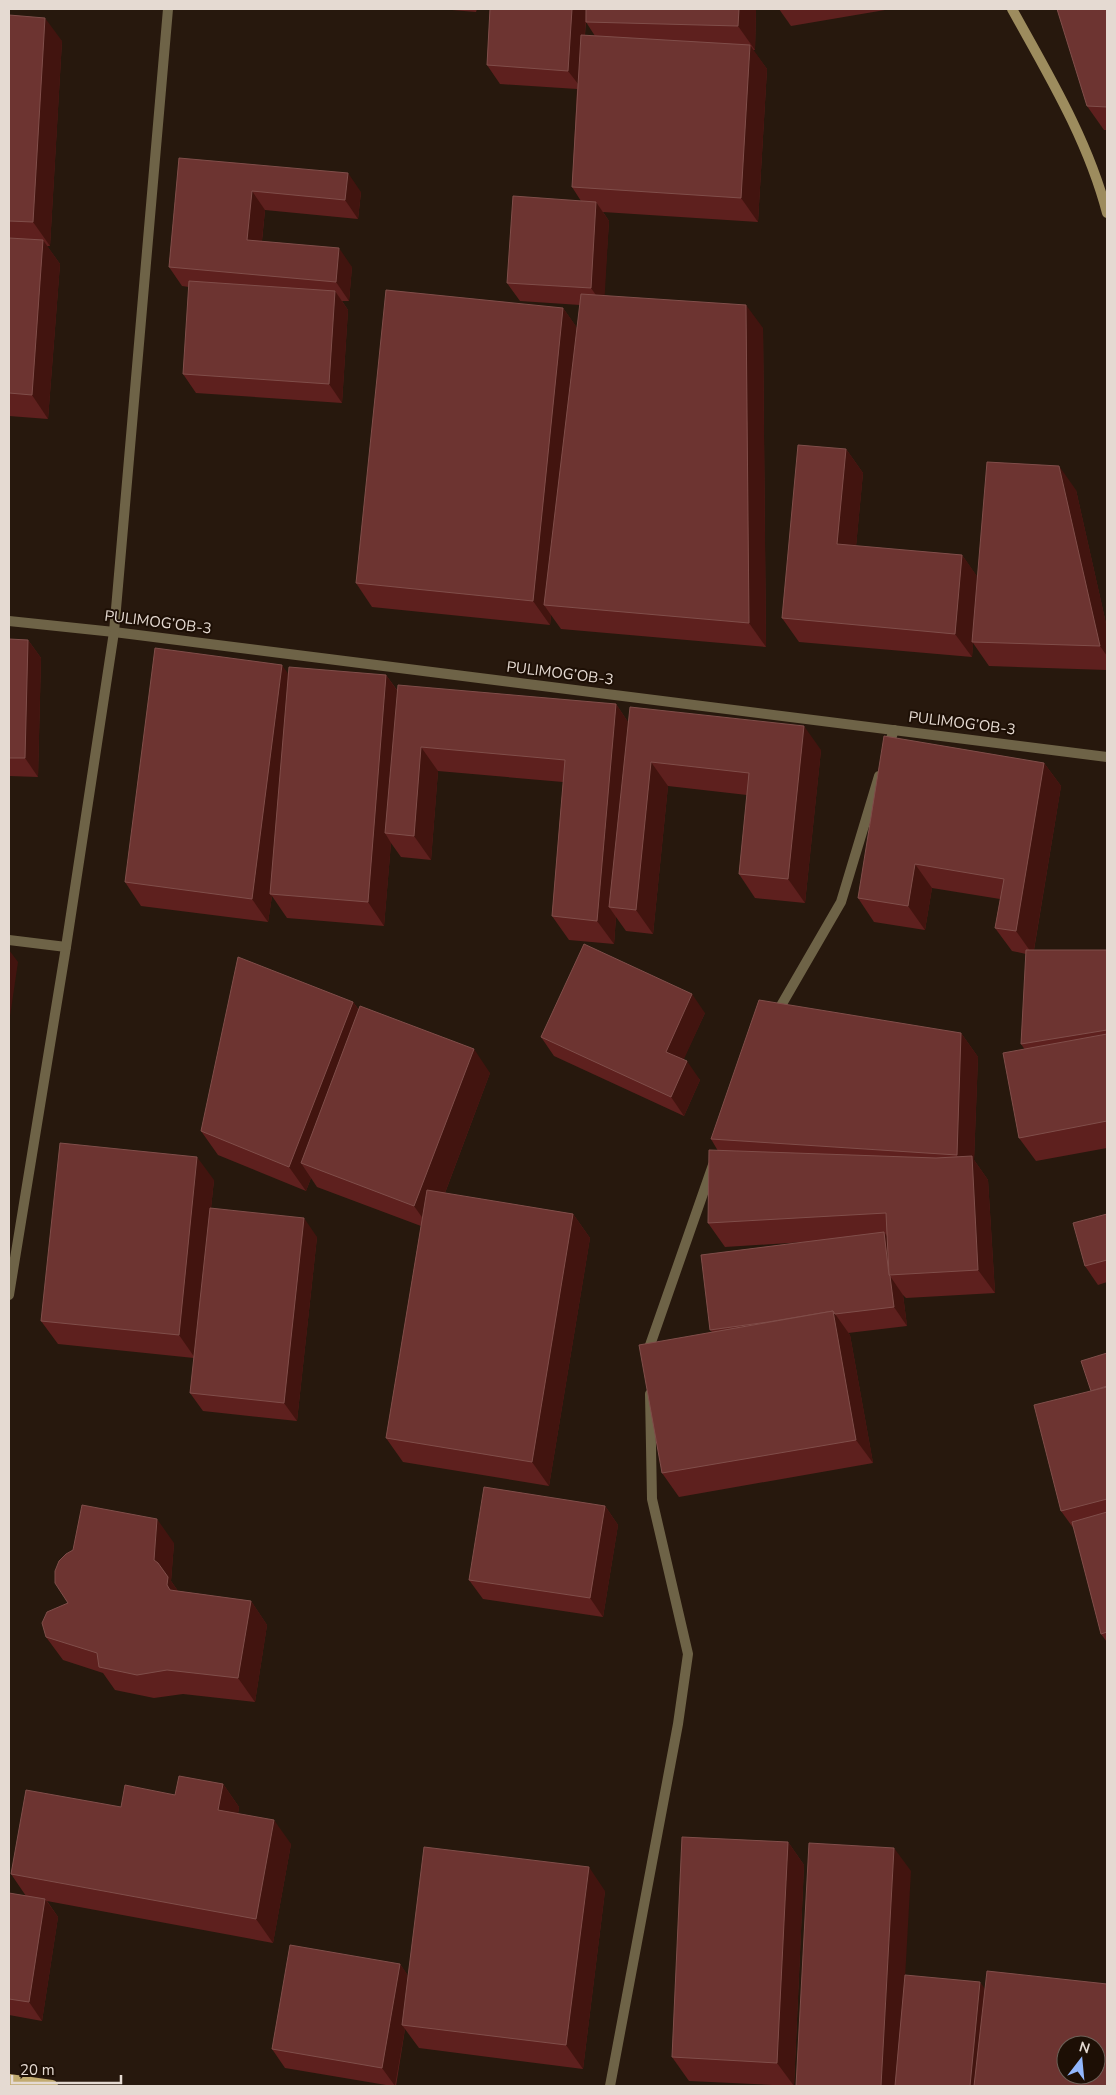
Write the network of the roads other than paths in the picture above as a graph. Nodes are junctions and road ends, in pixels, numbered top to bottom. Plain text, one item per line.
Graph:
1 (168, 9) edge
2 (1012, 9) edge
3 (1104, 186) edge
4 (1107, 213) edge
5 (9, 621) edge
6 (114, 632) junction
7 (894, 730) junction
8 (1107, 757) edge
9 (9, 940) edge
10 (66, 947) junction
11 (772, 1022) edge
12 (715, 1159) edge
13 (9, 1295) edge
14 (650, 1367) edge
15 (650, 1386) edge
16 (9, 2080) edge
17 (52, 2086) edge
18 (610, 2086) edge

1 - 6 street
2 - 3 main road
3 - 4 main road
5 - 6 street, PULIMOG’OB-3
6 - 7 street, PULIMOG’OB-3
6 - 10 street
7 - 8 street, PULIMOG’OB-3
7 - 11 street
9 - 10 street
10 - 13 street
12 - 14 street
15 - 18 street
16 - 17 main road

